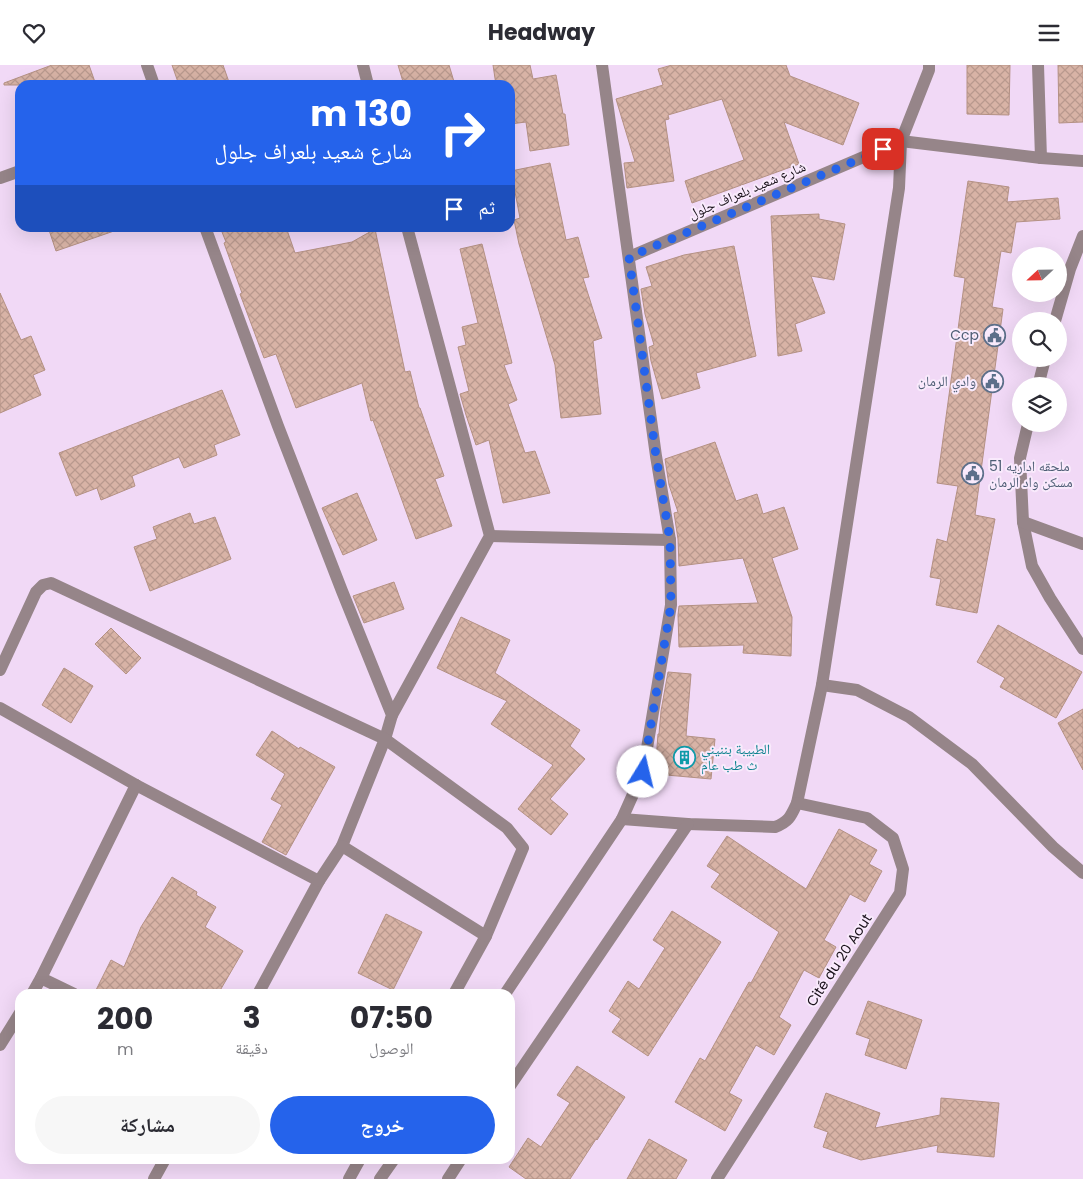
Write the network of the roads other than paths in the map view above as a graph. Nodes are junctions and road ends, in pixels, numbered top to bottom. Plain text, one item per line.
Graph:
1 (148, 65) edge
2 (363, 65) edge
3 (929, 65) edge
4 (1038, 65) edge
5 (606, 66) edge
6 (152, 80) edge
7 (367, 80) edge
8 (901, 141) junction
9 (1041, 158) junction
10 (1083, 161) edge
11 (15, 173) edge
12 (0, 178) edge
13 (208, 232) edge
14 (408, 232) edge
15 (1083, 236) edge
16 (629, 257) junction
17 (1058, 312) edge
18 (1026, 432) edge
19 (1023, 522) junction
20 (490, 536) junction
21 (670, 540) junction
22 (1083, 544) edge
23 (1083, 649) edge
24 (0, 669) edge
25 (822, 685) junction
26 (0, 708) edge
27 (392, 715) junction
28 (385, 739) junction
29 (136, 785) junction
30 (797, 803) junction
31 (622, 819) junction
32 (688, 823) junction
33 (342, 845) junction
34 (1083, 873) edge
35 (319, 881) junction
36 (486, 936) junction
37 (41, 977) junction
38 (35, 989) edge
39 (64, 989) edge
40 (261, 989) edge
41 (457, 989) edge
42 (508, 989) edge
43 (15, 1021) edge
44 (0, 1045) edge
45 (515, 1079) edge
46 (162, 1164) edge
47 (357, 1164) edge
48 (390, 1164) edge
49 (458, 1164) edge
50 (154, 1179) edge
51 (349, 1179) edge
52 (380, 1179) edge
53 (448, 1179) edge
54 (718, 1179) edge

1 - 6 street
2 - 7 street
3 - 8 street
4 - 9 street
5 - 16 street
8 - 9 street
8 - 16 street, شارع شعيد بلعراف جلول
8 - 25 street
9 - 10 street
11 - 12 street
13 - 27 street
14 - 20 street
15 - 17 street
16 - 21 street
18 - 19 street
19 - 22 street
19 - 23 street
20 - 21 street
20 - 27 street
21 - 31 street
24 - 28 street
25 - 30 street
25 - 34 street
26 - 29 street
27 - 28 street
28 - 33 street
28 - 36 street
29 - 35 street
29 - 37 street
30 - 32 street
30 - 54 street, Cité du 20 Aout
31 - 32 street
31 - 42 street
32 - 45 street
33 - 35 street
33 - 36 street
35 - 40 street
36 - 41 street
37 - 38 street
37 - 39 street
43 - 44 street
46 - 50 street
47 - 51 street
48 - 52 street
49 - 53 street

